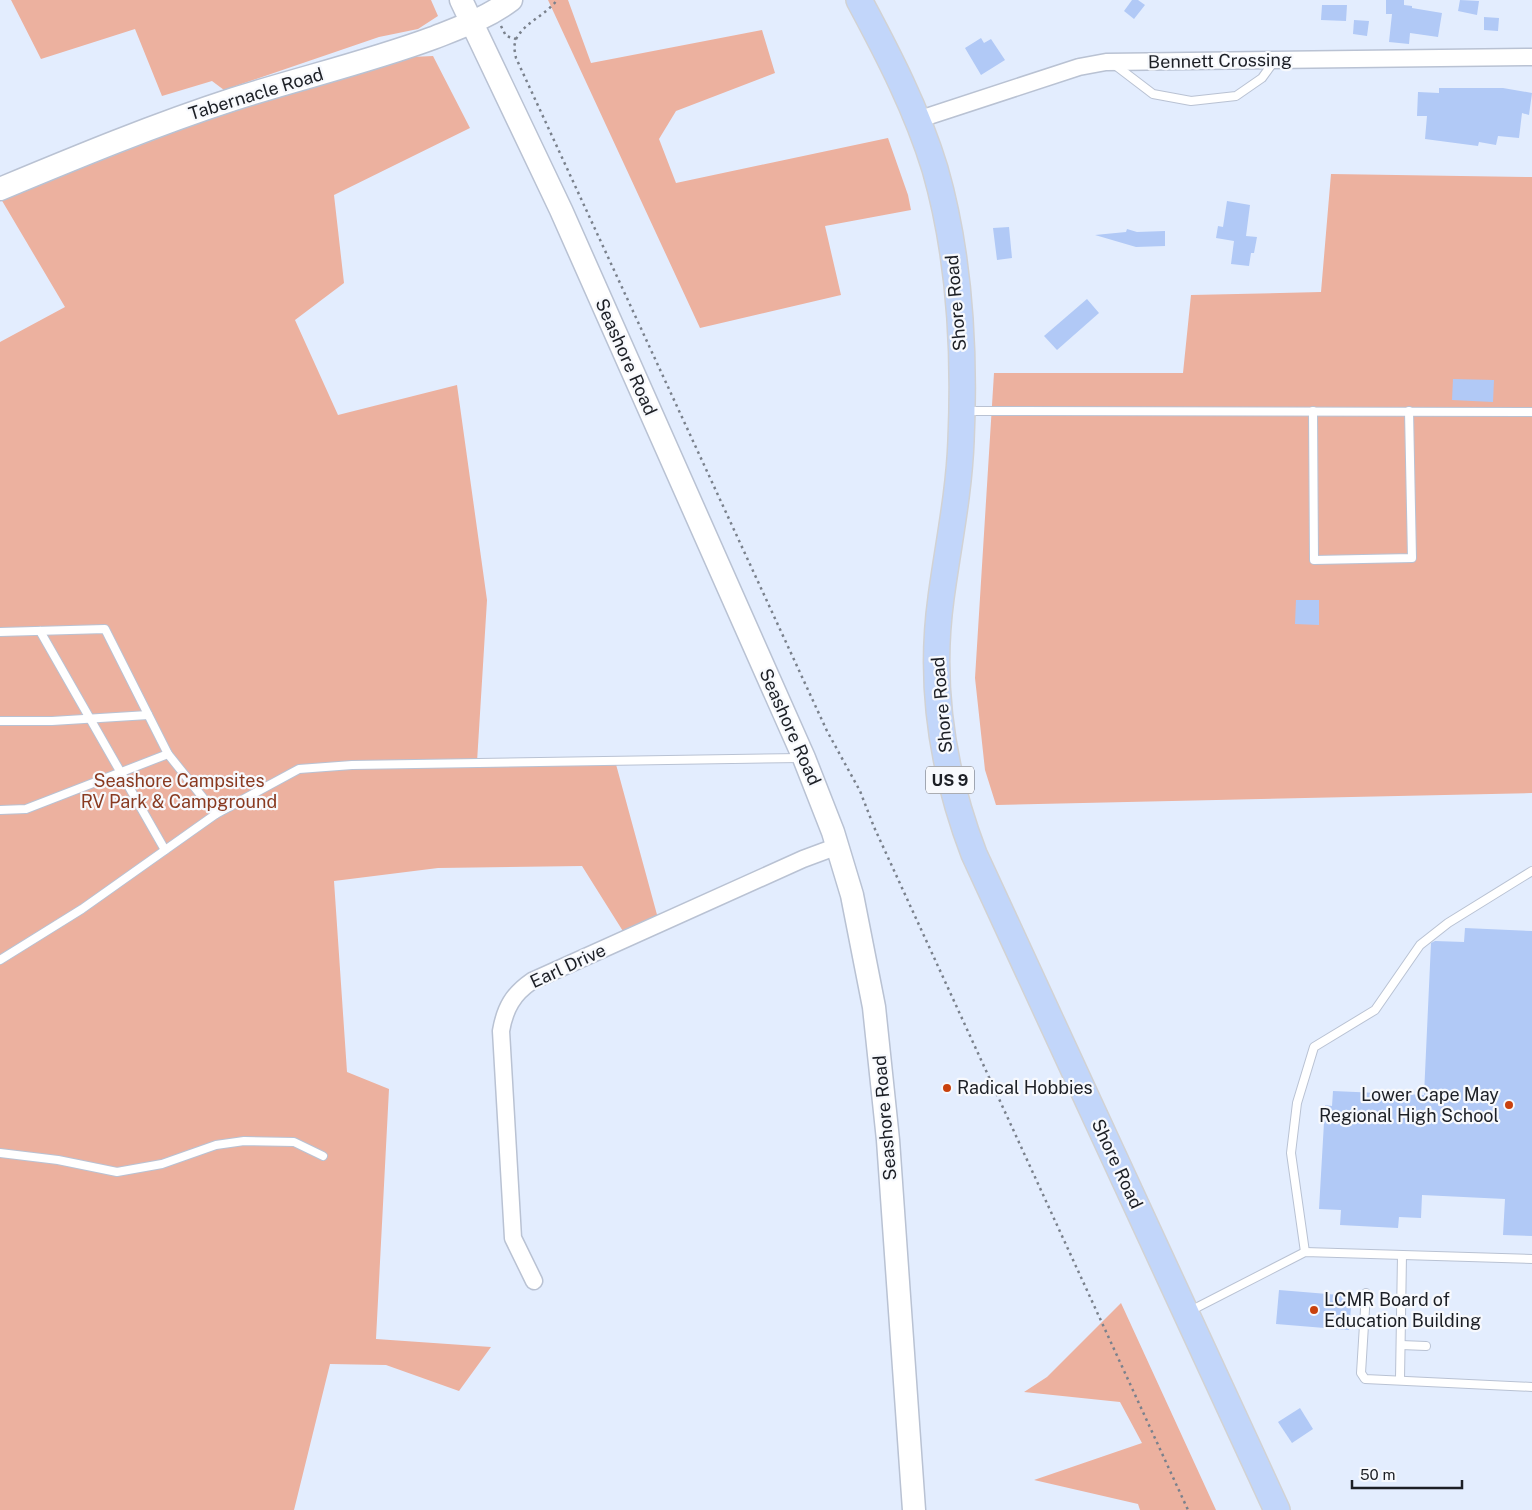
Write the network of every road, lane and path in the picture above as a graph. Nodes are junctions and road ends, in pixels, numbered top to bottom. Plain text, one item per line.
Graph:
1 (461, 0) edge
2 (511, 0) edge
3 (557, 0) edge
4 (859, 0) edge
5 (472, 23) junction
6 (506, 36) dead end
7 (516, 39) junction
8 (1532, 57) edge
9 (1275, 60) junction
10 (1111, 62) junction
11 (917, 120) junction
12 (0, 189) edge
13 (962, 411) junction
14 (1313, 411) junction
15 (1409, 411) junction
16 (1532, 412) edge
17 (40, 631) junction
18 (0, 632) edge
19 (148, 715) junction
20 (92, 719) junction
21 (0, 721) edge
22 (168, 754) junction
23 (804, 758) junction
24 (119, 773) junction
25 (0, 810) edge
26 (216, 814) junction
27 (838, 846) junction
28 (165, 850) junction
29 (1532, 871) edge
30 (0, 960) edge
31 (0, 1153) edge
32 (324, 1156) dead end
33 (1305, 1252) junction
34 (1402, 1255) junction
35 (1532, 1260) edge
36 (534, 1281) dead end
37 (1366, 1293) dead end
38 (1186, 1313) junction
39 (1401, 1345) junction
40 (1426, 1346) dead end
41 (1400, 1379) junction
42 (1532, 1388) edge
43 (914, 1510) edge
44 (1188, 1510) edge
45 (1277, 1510) edge

1 - 5 street, Seashore Road
2 - 5 street, Tabernacle Road
3 - 7 path
4 - 11 main road, Shore Road / US 9
5 - 12 street, Tabernacle Road
5 - 23 street, Seashore Road
6 - 7 path
7 - 44 path
8 - 9 street, Bennett Crossing
9 - 10 street, Bennett Crossing
9 - 10 lane
10 - 11 street, Bennett Crossing
11 - 13 main road, Shore Road / US 9
13 - 14 lane
13 - 38 main road, Shore Road / US 9
14 - 15 lane
14 - 15 lane
15 - 16 lane
17 - 18 lane
17 - 19 lane
17 - 20 lane
19 - 20 lane
19 - 22 lane
20 - 21 lane
20 - 24 lane
22 - 24 lane
22 - 26 lane
23 - 26 lane
23 - 27 street, Seashore Road
24 - 25 lane
24 - 28 lane
26 - 28 lane
27 - 36 street, Earl Drive
27 - 43 street, Seashore Road
28 - 30 lane
29 - 33 lane
31 - 32 lane
33 - 34 lane
33 - 38 lane
34 - 35 lane
34 - 39 lane
37 - 41 lane
38 - 45 main road, Shore Road / US 9
39 - 40 lane
39 - 41 lane
41 - 42 lane

